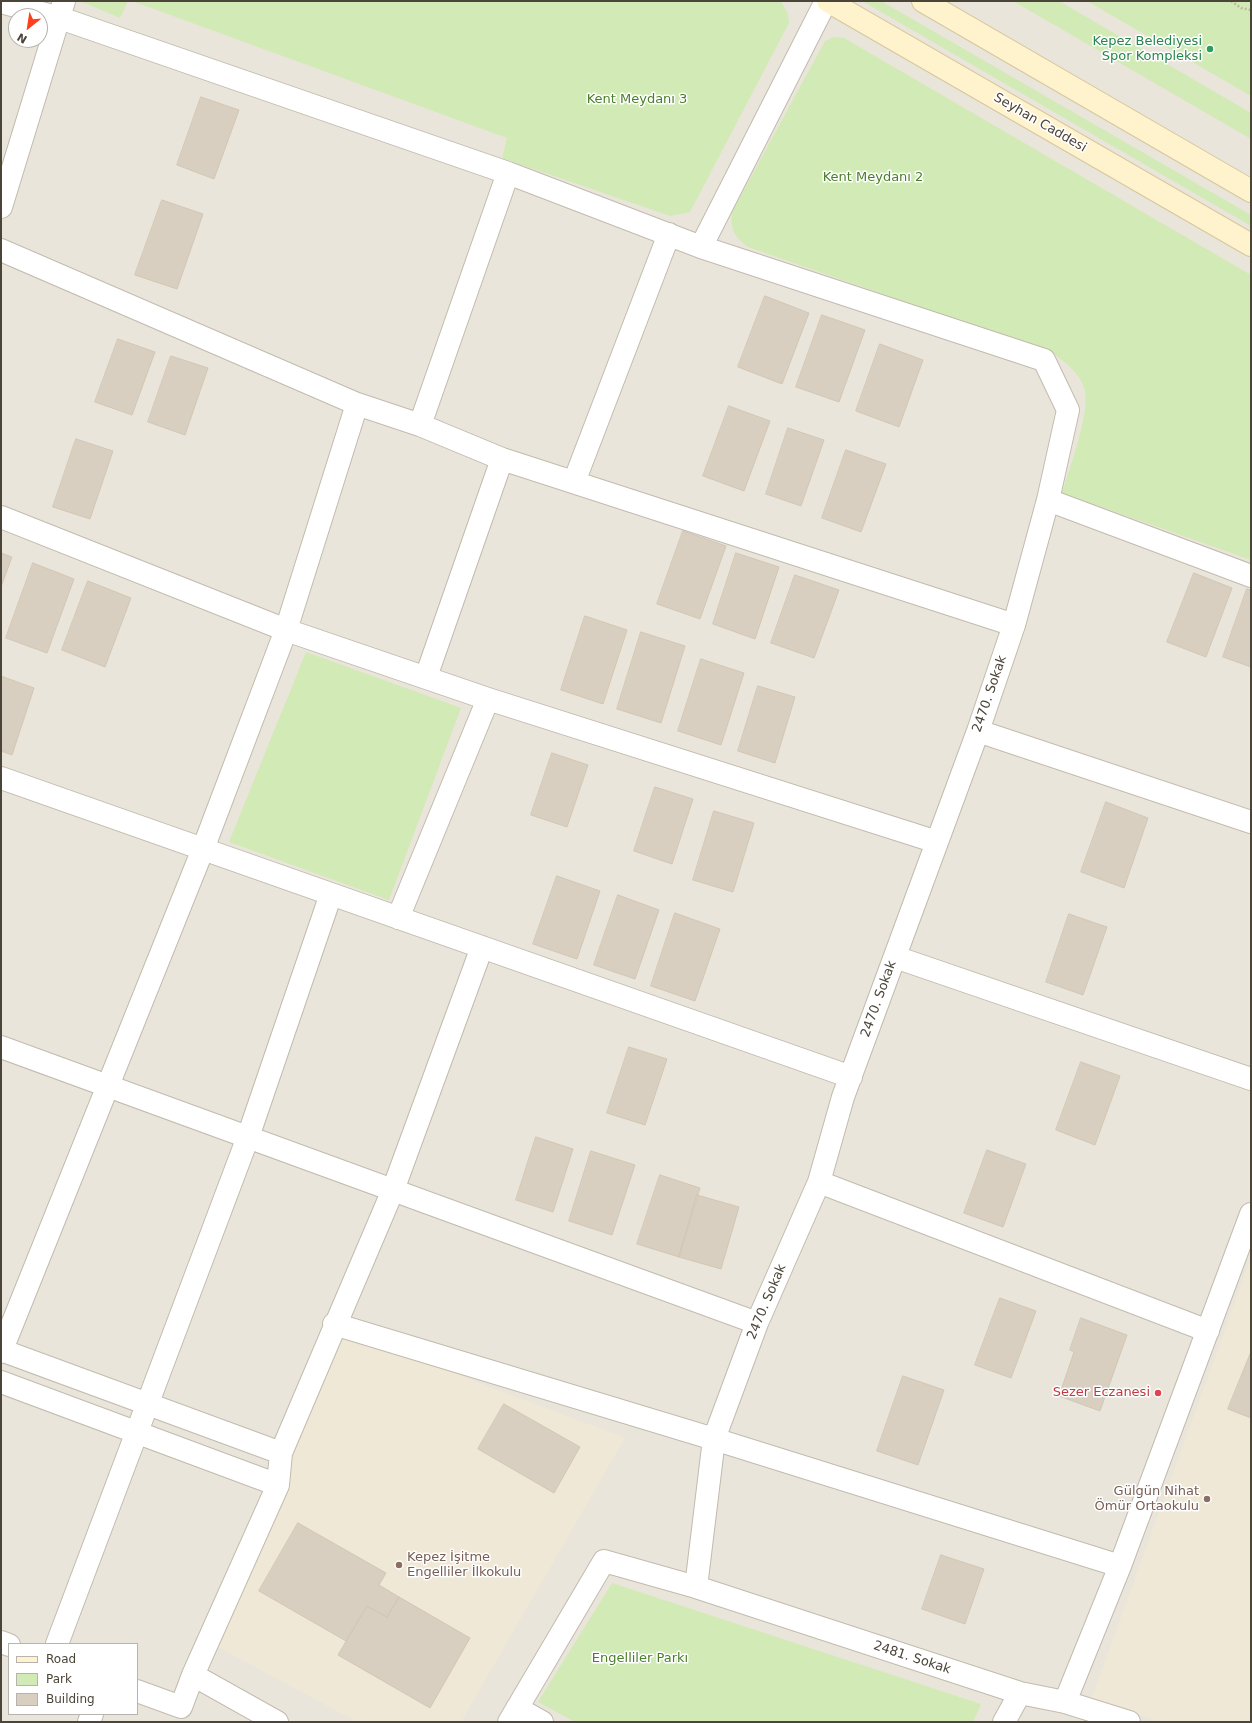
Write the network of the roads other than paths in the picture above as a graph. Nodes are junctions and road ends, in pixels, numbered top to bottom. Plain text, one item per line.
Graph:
1 (827, 1) edge
2 (923, 1) edge
3 (1, 2) edge
4 (62, 10) edge
5 (508, 173) junction
6 (1251, 191) edge
7 (1, 207) edge
8 (669, 234) junction
9 (1251, 245) edge
10 (701, 247) junction
11 (1, 250) edge
12 (357, 404) junction
13 (420, 424) junction
14 (502, 459) junction
15 (574, 482) junction
16 (1048, 500) junction
17 (1, 517) edge
18 (1251, 576) edge
19 (1014, 625) junction
20 (286, 630) junction
21 (426, 678) junction
22 (488, 699) junction
23 (978, 731) junction
24 (1, 778) edge
25 (1251, 822) edge
26 (937, 842) junction
27 (203, 849) junction
28 (331, 894) junction
29 (398, 918) junction
30 (482, 947) junction
31 (895, 957) junction
32 (1, 1047) edge
33 (850, 1077) junction
34 (1251, 1079) edge
35 (109, 1086) junction
36 (248, 1137) junction
37 (819, 1182) junction
38 (393, 1190) junction
39 (1251, 1214) edge
40 (757, 1323) junction
41 (334, 1324) junction
42 (1208, 1330) junction
43 (1, 1351) edge
44 (1, 1382) edge
45 (148, 1405) junction
46 (137, 1432) junction
47 (714, 1440) junction
48 (281, 1453) junction
49 (278, 1485) junction
50 (1120, 1566) junction
51 (696, 1587) junction
52 (57, 1643) edge
53 (193, 1675) junction
54 (138, 1691) edge
55 (1020, 1693) junction
56 (1066, 1702) junction
57 (513, 1715) edge
58 (267, 1720) edge
59 (542, 1722) edge
60 (1004, 1722) edge
61 (1129, 1722) edge

1 - 9 street, Seyhan Caddesi
1 - 10 street
2 - 6 street
3 - 4 street
4 - 5 street
4 - 7 street
5 - 8 street
5 - 13 street
8 - 10 street
8 - 15 street
10 - 16 street, 2470. Sokak
11 - 12 street
12 - 13 street
12 - 20 street
13 - 14 street
14 - 15 street
14 - 21 street
15 - 19 street
16 - 18 street
16 - 19 street, 2470. Sokak
17 - 20 street
19 - 23 street, 2470. Sokak
20 - 21 street
20 - 27 street
21 - 22 street
22 - 26 street
22 - 29 street
23 - 25 street
23 - 26 street, 2470. Sokak
24 - 27 street
26 - 31 street, 2470. Sokak
27 - 28 street
27 - 35 street
28 - 29 street
28 - 36 street
29 - 30 street
30 - 33 street
30 - 38 street
31 - 33 street, 2470. Sokak
31 - 34 street
32 - 35 street
33 - 37 street, 2470. Sokak
35 - 36 street
35 - 43 street
36 - 38 street
36 - 45 street
37 - 40 street, 2470. Sokak
37 - 42 street
38 - 40 street
38 - 41 street
39 - 42 street
40 - 47 street, 2470. Sokak
41 - 47 street
41 - 48 street
42 - 50 street
43 - 45 street
44 - 46 street
45 - 46 street
45 - 48 street
46 - 49 street
46 - 52 street
47 - 50 street
47 - 51 street, 2470. Sokak
48 - 49 street
49 - 53 street
50 - 56 street
51 - 55 street, 2481. Sokak
51 - 57 street, 2481. Sokak
53 - 54 street
53 - 58 street
55 - 56 street, 2481. Sokak
55 - 60 street
56 - 61 street, 2481. Sokak
57 - 59 street

